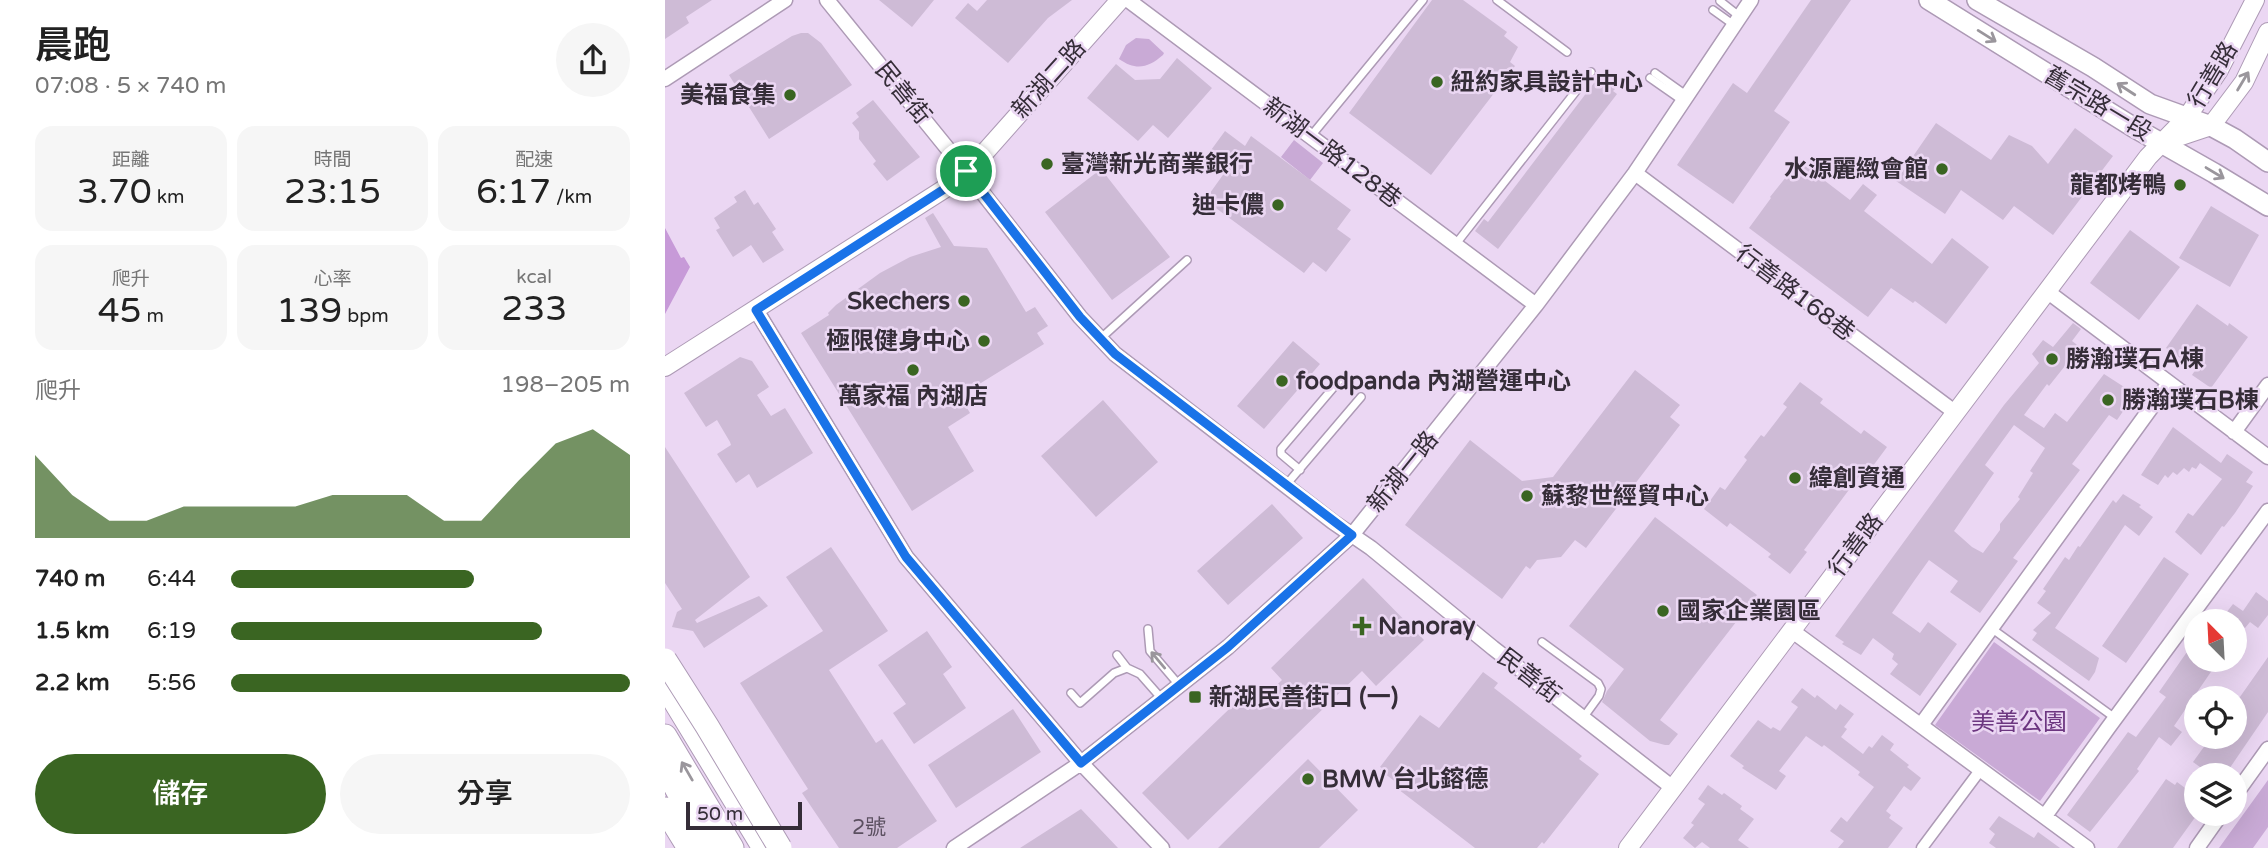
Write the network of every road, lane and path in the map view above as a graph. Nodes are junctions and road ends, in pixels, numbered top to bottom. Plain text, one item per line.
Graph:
1 (785, 0) edge
2 (827, 0) edge
3 (1120, 0) edge
4 (1128, 0) edge
5 (1423, 0) edge
6 (1497, 0) edge
7 (1752, 0) edge
8 (1929, 0) edge
9 (1977, 0) edge
10 (2255, 0) edge
11 (1720, 1) edge
12 (1713, 10) dead end
13 (1737, 21) junction
14 (2268, 32) edge
15 (1567, 52) dead end
16 (1591, 72) dead end
17 (1653, 76) dead end
18 (665, 79) edge
19 (1684, 98) junction
20 (2187, 117) junction
21 (2211, 126) junction
22 (1310, 136) junction
23 (2161, 142) junction
24 (2268, 162) edge
25 (966, 171) junction
26 (1635, 173) junction
27 (2268, 206) edge
28 (1455, 245) junction
29 (1187, 260) dead end
30 (2048, 292) junction
31 (1536, 306) junction
32 (756, 310) junction
33 (1100, 339) junction
34 (665, 367) edge
35 (1339, 381) dead end
36 (2169, 383) junction
37 (2268, 385) edge
38 (1361, 397) dead end
39 (1956, 413) junction
40 (2234, 432) junction
41 (2268, 457) edge
42 (1300, 470) junction
43 (1286, 486) junction
44 (2268, 512) edge
45 (1352, 535) junction
46 (1991, 628) junction
47 (1148, 629) dead end
48 (1791, 630) junction
49 (1542, 642) dead end
50 (1117, 655) dead end
51 (665, 661) edge
52 (1127, 668) junction
53 (665, 685) edge
54 (1180, 685) junction
55 (1071, 693) dead end
56 (1162, 699) junction
57 (665, 702) edge
58 (1583, 718) junction
59 (2115, 718) junction
60 (1921, 725) junction
61 (665, 736) edge
62 (2268, 749) edge
63 (1081, 763) junction
64 (665, 768) edge
65 (1981, 769) junction
66 (2247, 778) edge
67 (1673, 788) junction
68 (2045, 816) junction
69 (669, 818) edge
70 (2213, 826) edge
71 (689, 848) edge
72 (709, 848) edge
73 (732, 848) edge
74 (757, 848) edge
75 (764, 848) edge
76 (782, 848) edge
77 (954, 848) edge
78 (1162, 848) edge
79 (1628, 848) edge
80 (1922, 848) edge
81 (2087, 848) edge
82 (2197, 848) edge

1 - 18 street
2 - 25 street, 民善街
3 - 25 street, 新湖二路
4 - 22 street, 新湖一路128巷
5 - 22 lane
6 - 15 lane
7 - 13 street, 新湖一路
8 -> 23 main road, 舊宗路一段
20 -> 9 main road, 舊宗路一段
10 - 20 street, 行善路
11 - 13 lane
12 - 13 lane
13 - 19 street, 新湖一路
21 -> 14 street, 行善路
16 - 28 lane
17 - 19 lane
19 - 26 street, 新湖一路
20 - 21 main road, 舊宗路一段
20 - 23 street, 行善路
21 - 23 street, 行善路
21 - 24 main road, 舊宗路一段
22 - 28 street, 新湖一路128巷
23 -> 27 main road, 舊宗路一段
23 - 30 street, 行善路
25 - 32 street, 新湖二路
25 - 33 street, 民善街
26 - 31 street, 新湖一路
26 - 39 street, 行善路168巷
28 - 31 street, 新湖一路128巷
29 - 33 lane
30 - 36 street
30 - 39 street, 行善路
31 - 45 street, 新湖一路
32 - 34 street, 新湖二路
32 - 63 street
33 - 43 street, 民善街
35 - 42 lane
36 - 40 street
36 - 46 street
37 - 40 street
38 - 42 lane
39 - 48 street, 行善路
40 - 41 street
42 - 43 lane
43 - 45 street, 民善街
44 - 59 street
45 - 54 street, 新湖一路
45 - 58 street, 民善街
46 - 59 lane
46 - 60 street
54 -> 47 lane
48 - 60 street
48 - 67 street, 行善路
49 - 58 lane
50 - 52 lane
51 - 76 highway, bridge
52 - 55 lane
52 - 56 lane
53 - 75 highway
54 - 56 street, 新湖一路
56 - 63 street, 新湖一路
57 - 74 highway
58 - 67 street, 民善街
59 - 68 street
60 - 65 street
73 -> 61 highway
62 - 66 street
63 - 77 street, 新湖一路
63 - 78 street
64 - 72 highway
65 - 68 street
65 - 80 street
67 - 79 street, 行善路
68 - 81 street
69 - 71 highway
70 - 82 street

